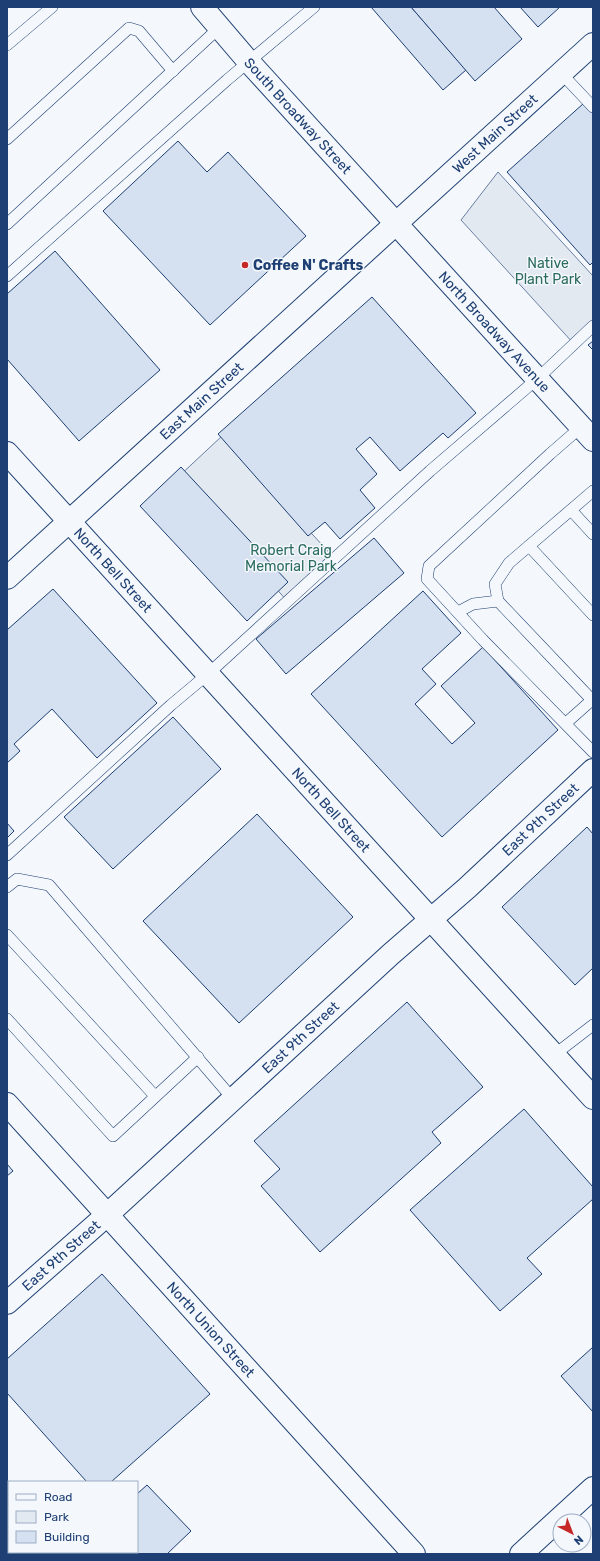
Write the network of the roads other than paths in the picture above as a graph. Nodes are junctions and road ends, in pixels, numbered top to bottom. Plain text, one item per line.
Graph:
1 (52, 7) edge
2 (202, 7) edge
3 (314, 7) edge
4 (220, 27) junction
5 (593, 44) edge
6 (7, 45) edge
7 (249, 62) junction
8 (173, 71) junction
9 (561, 73) junction
10 (593, 107) edge
11 (7, 139) edge
12 (7, 224) edge
13 (396, 224) junction
14 (7, 276) edge
15 (593, 326) edge
16 (538, 379) junction
17 (587, 433) edge
18 (7, 453) edge
19 (593, 491) edge
20 (571, 510) junction
21 (69, 522) junction
22 (593, 534) edge
23 (529, 546) junction
24 (7, 578) edge
25 (498, 601) junction
26 (458, 612) junction
27 (593, 615) edge
28 (208, 674) junction
29 (592, 700) edge
30 (566, 724) junction
31 (593, 752) edge
32 (593, 770) edge
33 (7, 855) edge
34 (7, 887) edge
35 (431, 919) junction
36 (7, 936) edge
37 (7, 1019) edge
38 (593, 1025) edge
39 (554, 1055) junction
40 (198, 1057) junction
41 (155, 1096) junction
42 (593, 1098) edge
43 (233, 1099) junction
44 (7, 1104) edge
45 (107, 1215) junction
46 (7, 1303) edge
47 (593, 1488) edge
48 (414, 1554) edge
49 (521, 1554) edge

1 - 6 lane
2 - 4 street, South Broadway Street
3 - 7 lane
4 - 7 street, South Broadway Street
4 - 8 lane
5 - 9 street, West Main Street
7 - 13 street, South Broadway Street
7 - 14 lane
8 - 11 lane
8 - 12 lane
9 - 10 lane
9 - 13 street, West Main Street
13 - 16 street, North Broadway Avenue
13 - 21 street, East Main Street
15 - 16 lane
16 - 17 street, North Broadway Avenue
16 - 28 lane
17 - 26 lane
18 - 21 street, North Bell Street
19 - 20 lane
20 - 22 lane
20 - 23 lane
21 - 24 street, East Main Street
21 - 28 street, North Bell Street
23 - 25 lane
23 - 27 lane
25 - 26 lane
25 - 29 lane
26 - 30 lane
28 - 33 lane
28 - 35 street, North Bell Street
29 - 30 lane
30 - 31 lane
32 - 35 street, East 9th Street
34 - 40 lane
35 - 39 street, North Bell Street
35 - 43 street, East 9th Street
36 - 41 lane
37 - 41 lane
38 - 39 lane
39 - 42 street, North Bell Street
40 - 41 lane
40 - 43 lane
43 - 45 street, East 9th Street
44 - 45 street, North Union Street
45 - 46 street, East 9th Street
45 - 48 street, North Union Street
47 - 49 street

